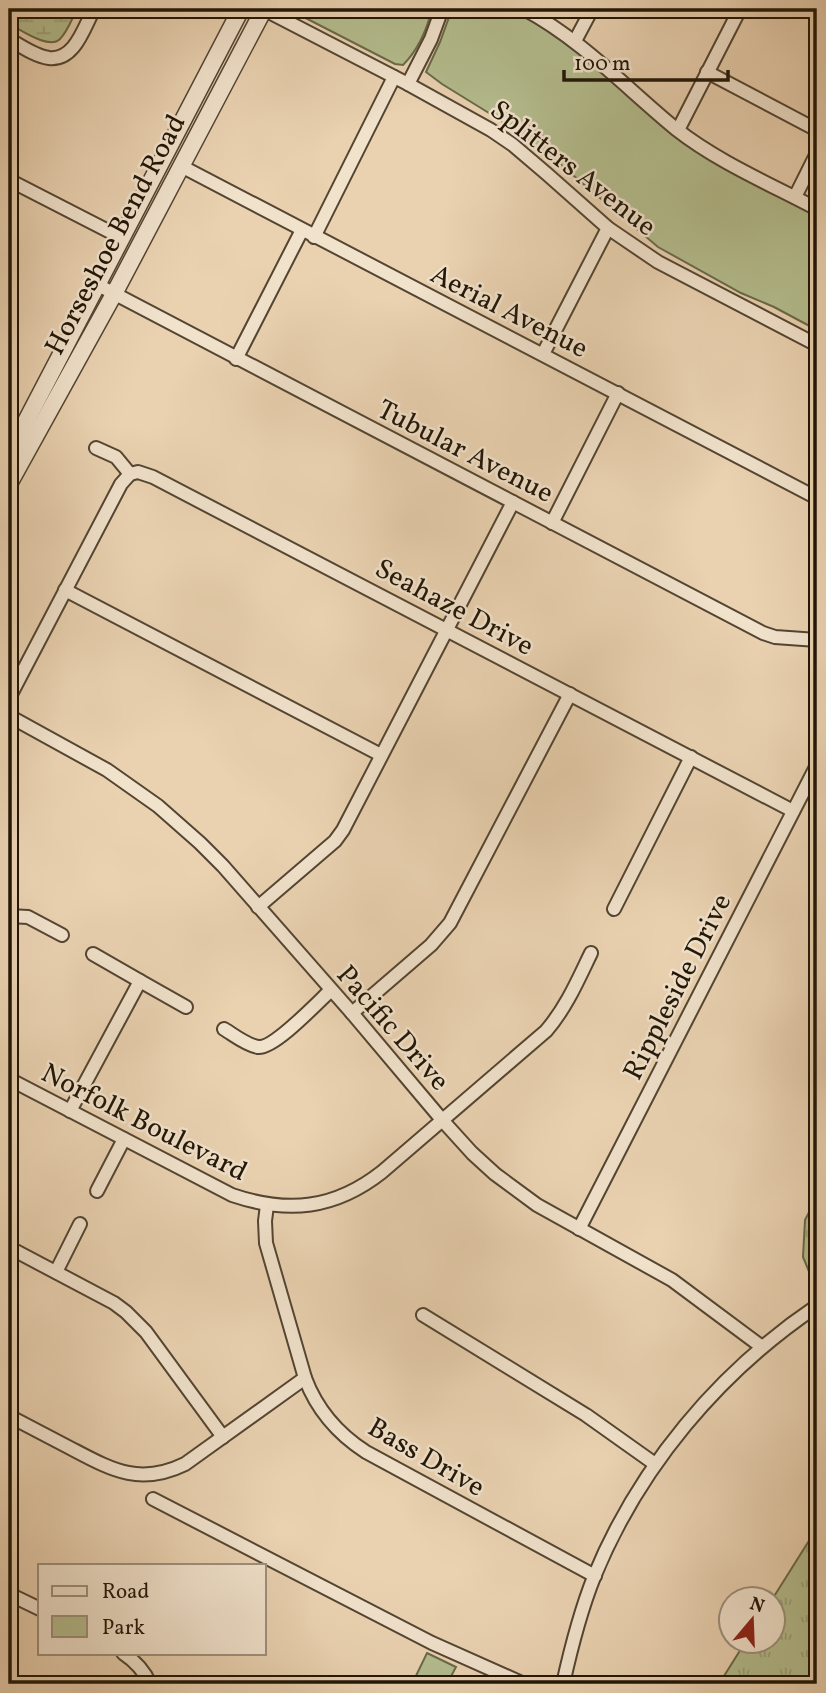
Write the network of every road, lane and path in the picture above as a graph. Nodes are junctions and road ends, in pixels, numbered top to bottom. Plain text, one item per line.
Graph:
1 (94, 9) edge
2 (241, 9) edge
3 (263, 9) edge
4 (442, 9) edge
5 (524, 9) edge
6 (592, 9) edge
7 (740, 9) edge
8 (9, 39) edge
9 (575, 41) junction
10 (707, 72) junction
11 (394, 77) junction
12 (408, 84) junction
13 (678, 130) junction
14 (817, 130) edge
15 (817, 153) edge
16 (181, 166) junction
17 (9, 180) edge
18 (795, 197) junction
19 (817, 209) edge
20 (608, 228) junction
21 (308, 234) junction
22 (122, 238) junction
23 (98, 285) junction
24 (114, 294) junction
25 (817, 345) edge
26 (543, 354) junction
27 (236, 359) junction
28 (618, 393) junction
29 (96, 448) dead end
30 (12, 461) edge
31 (130, 474) junction
32 (9, 484) edge
33 (817, 498) edge
34 (513, 502) junction
35 (552, 523) junction
36 (65, 590) junction
37 (448, 630) junction
38 (817, 640) edge
39 (569, 694) junction
40 (9, 698) edge
41 (9, 716) edge
42 (381, 755) junction
43 (691, 757) junction
44 (817, 765) edge
45 (793, 811) junction
46 (258, 907) junction
47 (614, 909) dead end
48 (9, 916) edge
49 (62, 935) dead end
50 (591, 953) dead end
51 (93, 954) dead end
52 (140, 981) junction
53 (331, 990) junction
54 (186, 1007) dead end
55 (352, 1013) junction
56 (224, 1029) dead end
57 (9, 1079) edge
58 (71, 1111) junction
59 (443, 1121) junction
60 (124, 1139) junction
61 (97, 1191) dead end
62 (267, 1205) junction
63 (80, 1224) dead end
64 (579, 1230) junction
65 (10, 1248) edge
66 (56, 1272) junction
67 (817, 1306) edge
68 (423, 1315) dead end
69 (762, 1347) junction
70 (305, 1378) junction
71 (9, 1416) edge
72 (223, 1437) junction
73 (655, 1464) junction
74 (153, 1499) dead end
75 (595, 1576) junction
76 (9, 1594) edge
77 (38, 1608) edge
78 (124, 1654) edge
79 (150, 1684) edge
80 (524, 1684) edge
81 (563, 1684) edge

1 - 8 street
2 - 22 street, Horseshoe Bend Road
3 - 11 street, Splitters Avenue
3 - 16 street, Horseshoe Bend Road
4 - 12 street
5 - 9 street
6 - 9 street
7 - 10 street
9 - 13 street
10 - 13 street
10 - 14 street
11 - 12 street, Splitters Avenue
11 - 21 street
12 - 20 street, Splitters Avenue
13 - 18 street
15 - 18 street
16 - 21 street, Aerial Avenue
16 - 24 street, Horseshoe Bend Road
17 - 22 street
18 - 19 street
20 - 25 street, Splitters Avenue
20 - 26 street
21 - 26 street, Aerial Avenue
21 - 27 street
22 - 23 street, Horseshoe Bend Road
23 - 24 street, Tubular Avenue
23 - 30 street, Horseshoe Bend Road
24 - 27 street, Tubular Avenue
24 - 30 street, Horseshoe Bend Road
26 - 28 street, Aerial Avenue
27 - 34 street, Tubular Avenue
28 - 33 street, Aerial Avenue
28 - 35 street
29 - 31 street, Seahaze Drive
30 - 32 street, Horseshoe Bend Road
31 - 36 street
31 - 37 street, Seahaze Drive
34 - 35 street, Tubular Avenue
34 - 37 street
35 - 38 street, Tubular Avenue
36 - 40 street
36 - 42 street
37 - 39 street, Seahaze Drive
37 - 42 street
39 - 43 street, Seahaze Drive
39 - 55 street
41 - 46 street, Pacific Drive
42 - 46 street
43 - 45 street, Seahaze Drive
43 - 47 street
44 - 45 street, Rippleside Drive
45 - 64 street, Rippleside Drive
46 - 53 street, Pacific Drive
48 - 49 street
50 - 59 street, Norfolk Boulevard
51 - 52 street
52 - 54 street
52 - 58 street
53 - 55 street, Pacific Drive
53 - 56 street
55 - 59 street, Pacific Drive
57 - 58 street, Norfolk Boulevard
58 - 60 street, Norfolk Boulevard
59 - 62 street, Norfolk Boulevard
59 - 64 street, Pacific Drive
60 - 61 street
60 - 62 street, Norfolk Boulevard
62 - 70 street, Bass Drive
63 - 66 street
64 - 69 street, Pacific Drive
65 - 66 street
66 - 72 street
67 - 69 street
68 - 73 street
69 - 73 street
70 - 72 street
70 - 75 street, Bass Drive
71 - 72 street
73 - 75 street
74 - 80 street
75 - 81 street
76 - 77 street
78 - 79 street

